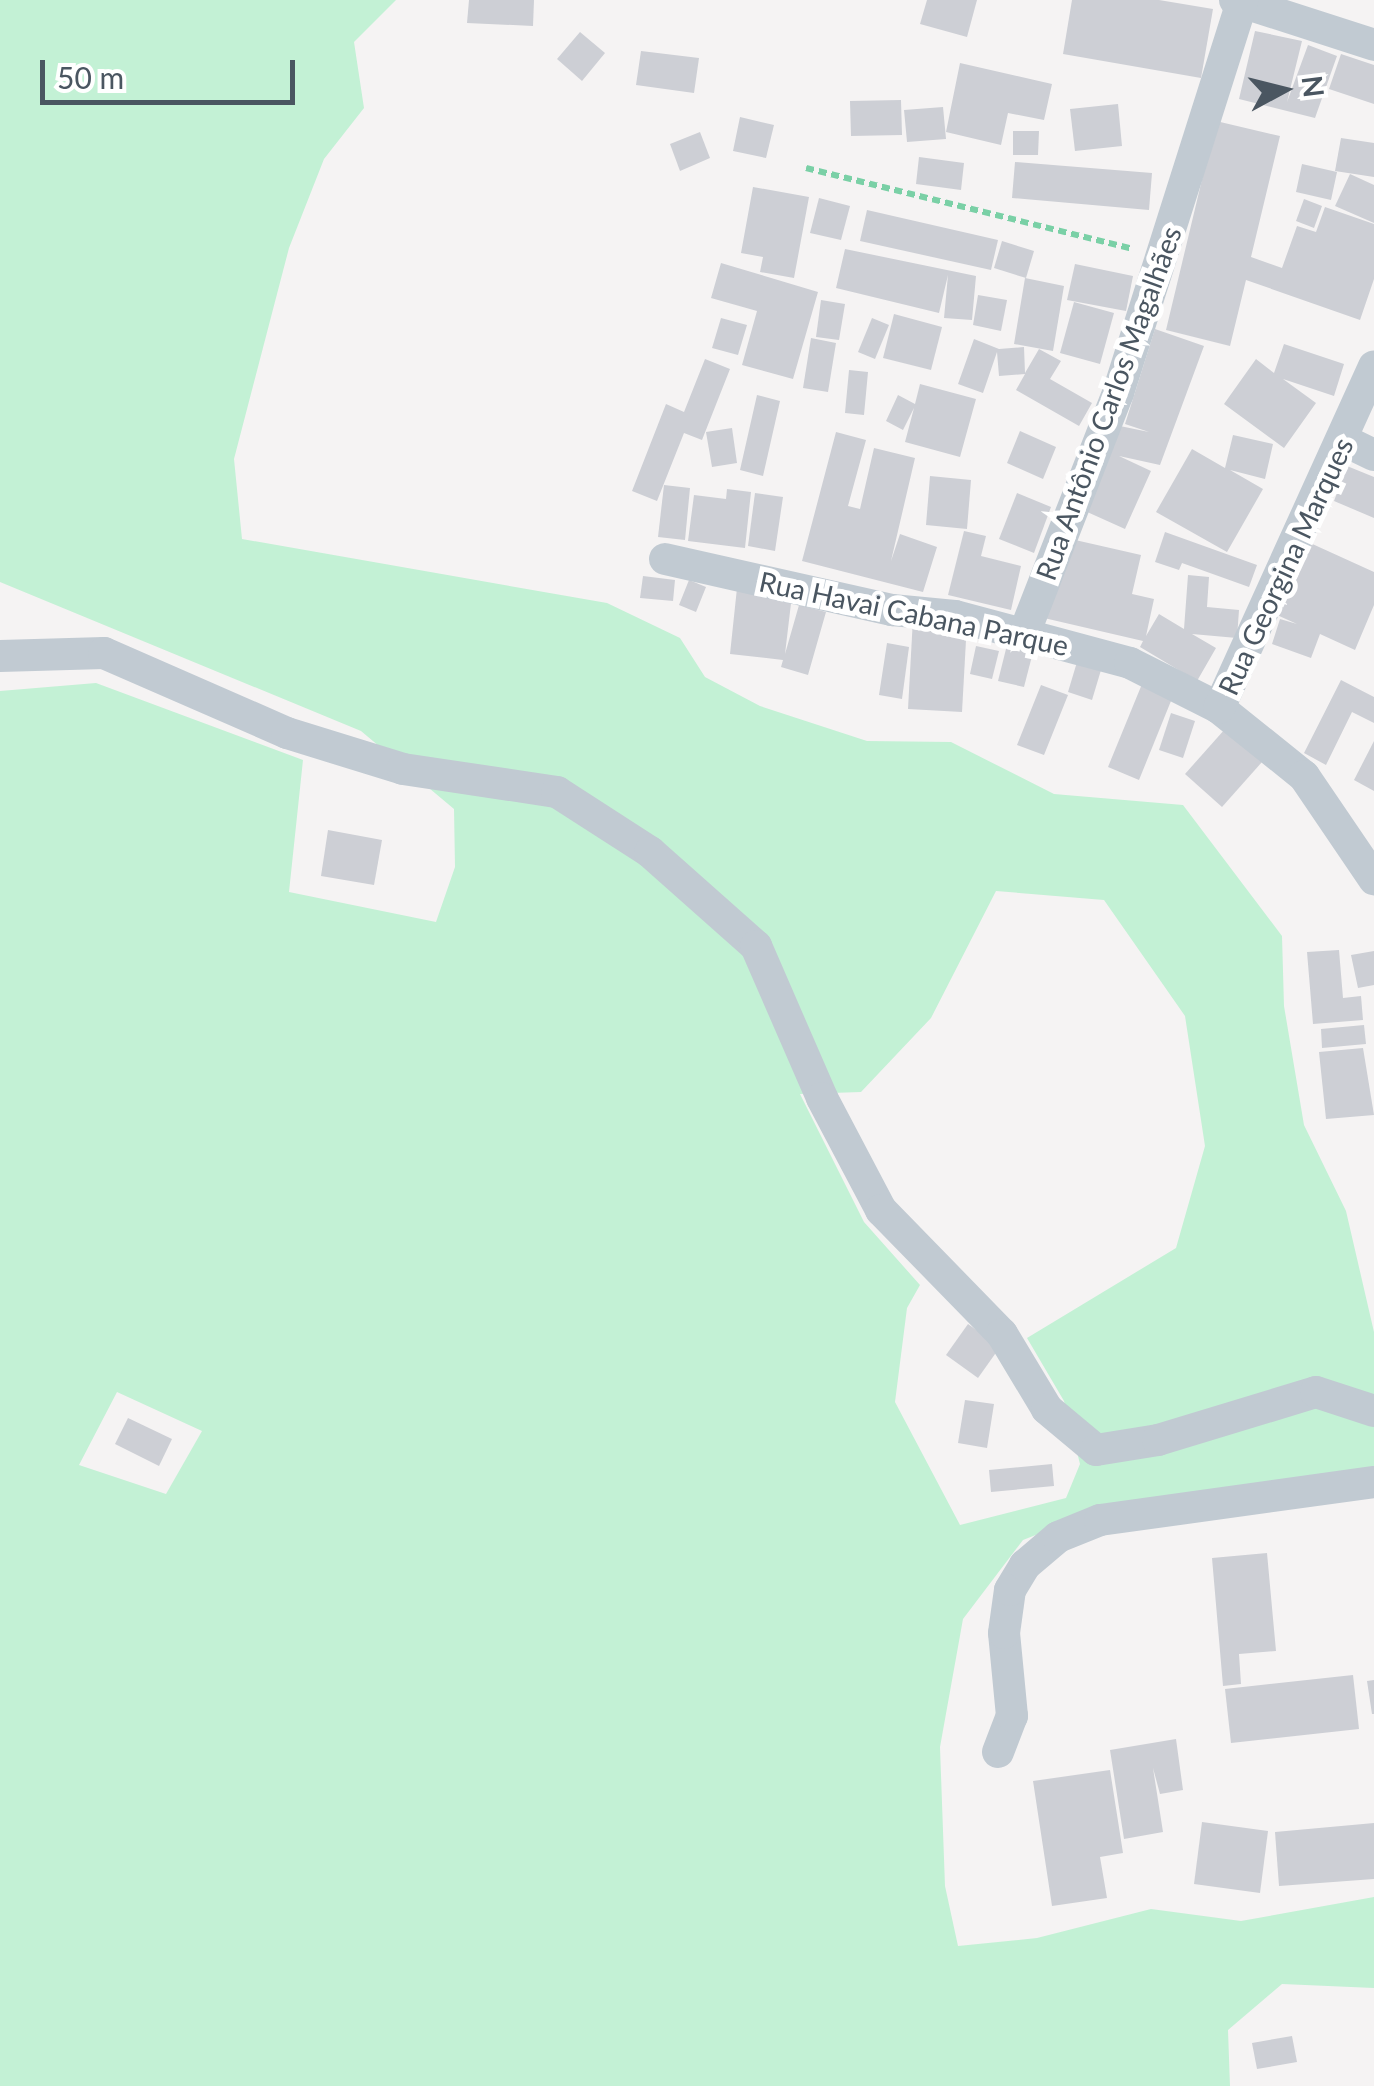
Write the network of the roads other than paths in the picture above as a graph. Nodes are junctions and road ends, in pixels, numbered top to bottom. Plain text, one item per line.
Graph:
1 (1240, 1) edge
2 (1374, 46) edge
3 (1374, 368) edge
4 (1343, 440) junction
5 (1374, 455) edge
6 (665, 559) dead end
7 (1024, 634) junction
8 (0, 656) edge
9 (1219, 708) junction
10 (1374, 879) edge
11 (1374, 1412) edge
12 (1374, 1482) edge
13 (998, 1752) dead end

1 - 2 street
1 - 7 street, Rua Antônio Carlos Magalhães
3 - 4 street, Rua Georgina Marques
4 - 5 street
4 - 9 street, Rua Georgina Marques
6 - 7 street, Rua Havai Cabana Parque
7 - 9 street, Rua Havai Cabana Parque
8 - 11 street
9 - 10 street, Rua Havai Cabana Parque
12 - 13 street

